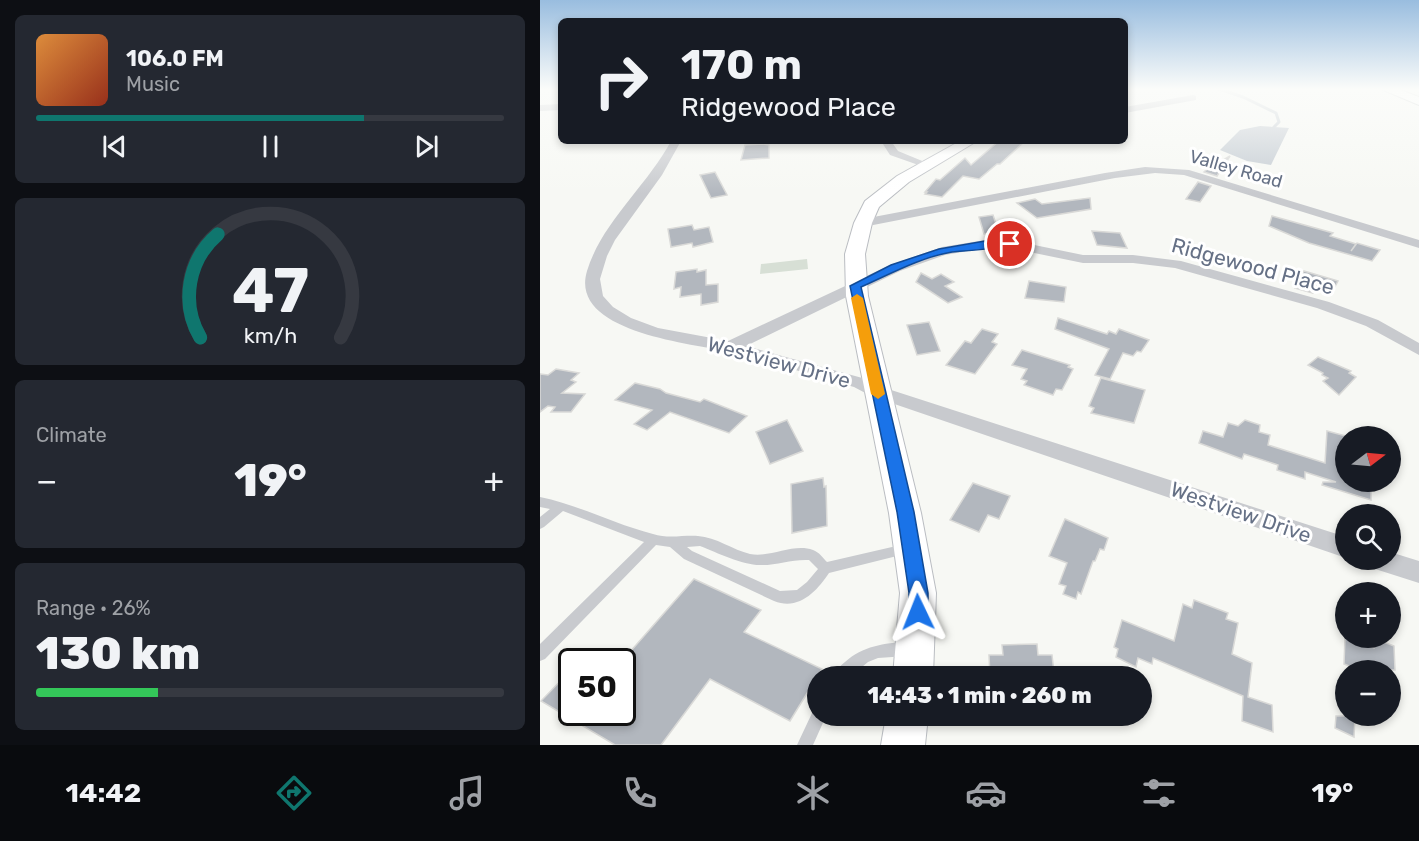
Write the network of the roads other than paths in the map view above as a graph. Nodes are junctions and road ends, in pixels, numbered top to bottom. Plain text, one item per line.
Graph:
1 (675, 144) edge
2 (888, 144) edge
3 (965, 144) edge
4 (927, 165) junction
5 (863, 223) junction
6 (1419, 244) edge
7 (855, 286) junction
8 (730, 347) junction
9 (1419, 350) edge
10 (878, 392) junction
11 (540, 502) edge
12 (561, 506) junction
13 (540, 524) edge
14 (654, 540) junction
15 (673, 542) junction
16 (1335, 544) edge
17 (911, 547) junction
18 (1401, 566) edge
19 (825, 568) junction
20 (1419, 572) edge
21 (540, 654) edge
22 (914, 663) edge
23 (850, 666) edge
24 (814, 726) edge
25 (906, 726) edge
26 (805, 745) edge
27 (903, 745) edge

1 - 8 street, Westview Drive
2 - 4 street
3 - 4 main road
4 - 5 main road
5 - 6 street, Valley Road
5 - 7 main road
7 - 8 street, Ridgewood Place
7 - 9 street, Ridgewood Place
7 - 10 main road
8 - 10 street, Westview Drive
10 - 16 street, Westview Drive
10 - 17 main road
11 - 12 lane
12 - 13 lane
12 - 14 lane
14 - 15 lane
14 - 21 lane
15 - 19 lane
15 - 19 lane
17 - 19 lane
17 - 22 main road
18 - 20 street
22 - 23 lane
24 - 26 lane
25 - 27 main road

